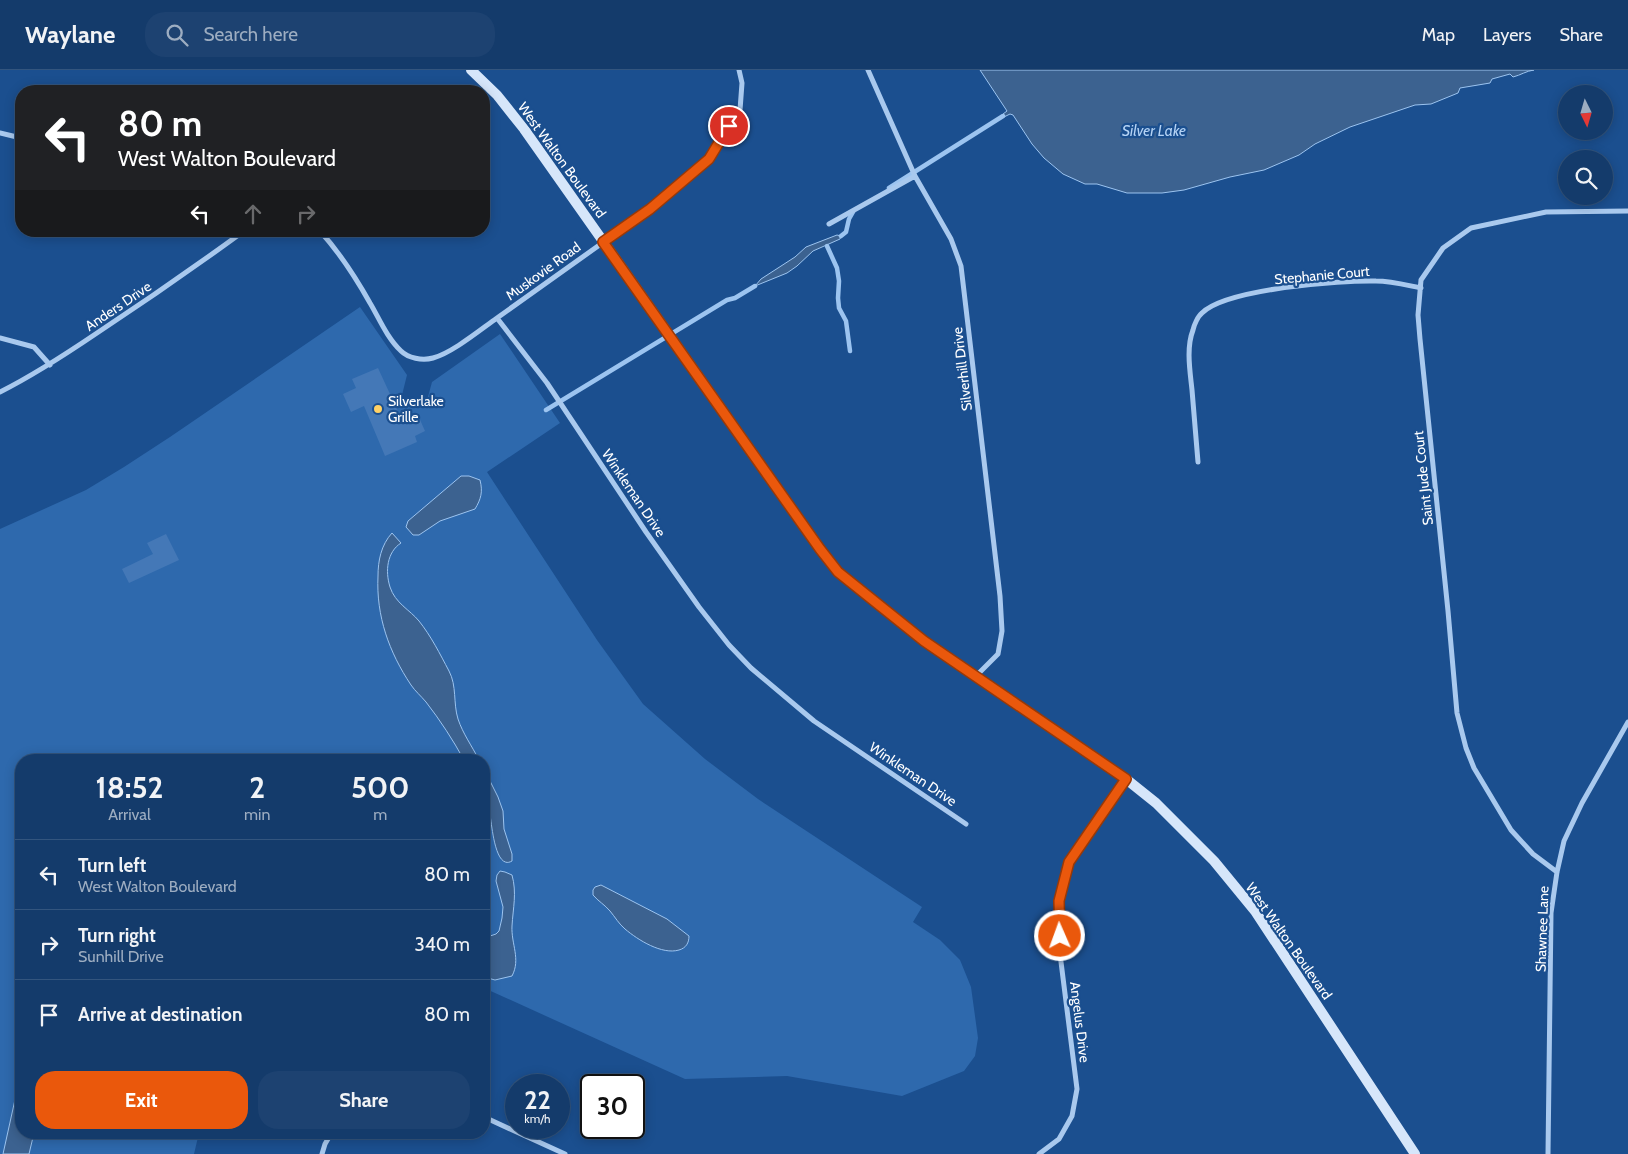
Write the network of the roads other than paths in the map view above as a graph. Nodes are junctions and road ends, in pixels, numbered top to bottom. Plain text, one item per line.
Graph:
1 (472, 70) edge
2 (739, 70) edge
3 (868, 70) edge
4 (487, 85) edge
5 (490, 88) edge
6 (0, 133) edge
7 (15, 137) edge
8 (915, 176) junction
9 (1628, 211) edge
10 (829, 224) dead end
11 (236, 237) edge
12 (325, 237) edge
13 (603, 242) junction
14 (1421, 288) junction
15 (497, 318) junction
16 (0, 338) edge
17 (50, 364) junction
18 (0, 392) edge
19 (1198, 462) dead end
20 (976, 676) junction
21 (1628, 722) edge
22 (1126, 779) junction
23 (966, 824) dead end
24 (1557, 872) junction
25 (490, 1120) edge
26 (329, 1139) edge
27 (322, 1154) edge
28 (565, 1154) edge
29 (1039, 1154) edge
30 (1415, 1154) edge
31 (1548, 1154) edge

1 - 4 main road, West Walton Boulevard
2 - 13 street, Muskovie Road
3 - 8 street, Silverhill Drive
5 - 13 main road, West Walton Boulevard
6 - 7 street
8 - 10 street
8 - 20 street, Silverhill Drive
9 - 14 street, Saint Jude Court
11 - 17 street, Anders Drive
12 - 15 street
13 - 15 street, Muskovie Road
13 - 20 main road, West Walton Boulevard
14 - 19 street, Stephanie Court
14 - 24 street, Saint Jude Court
15 - 23 street, Winkleman Drive
16 - 17 street
17 - 18 street, Anders Drive
20 - 22 main road, West Walton Boulevard
21 - 24 street, Shawnee Lane
22 - 29 street, Angelus Drive
22 - 30 main road, West Walton Boulevard
24 - 31 street, Shawnee Lane
25 - 28 street
26 - 27 street

